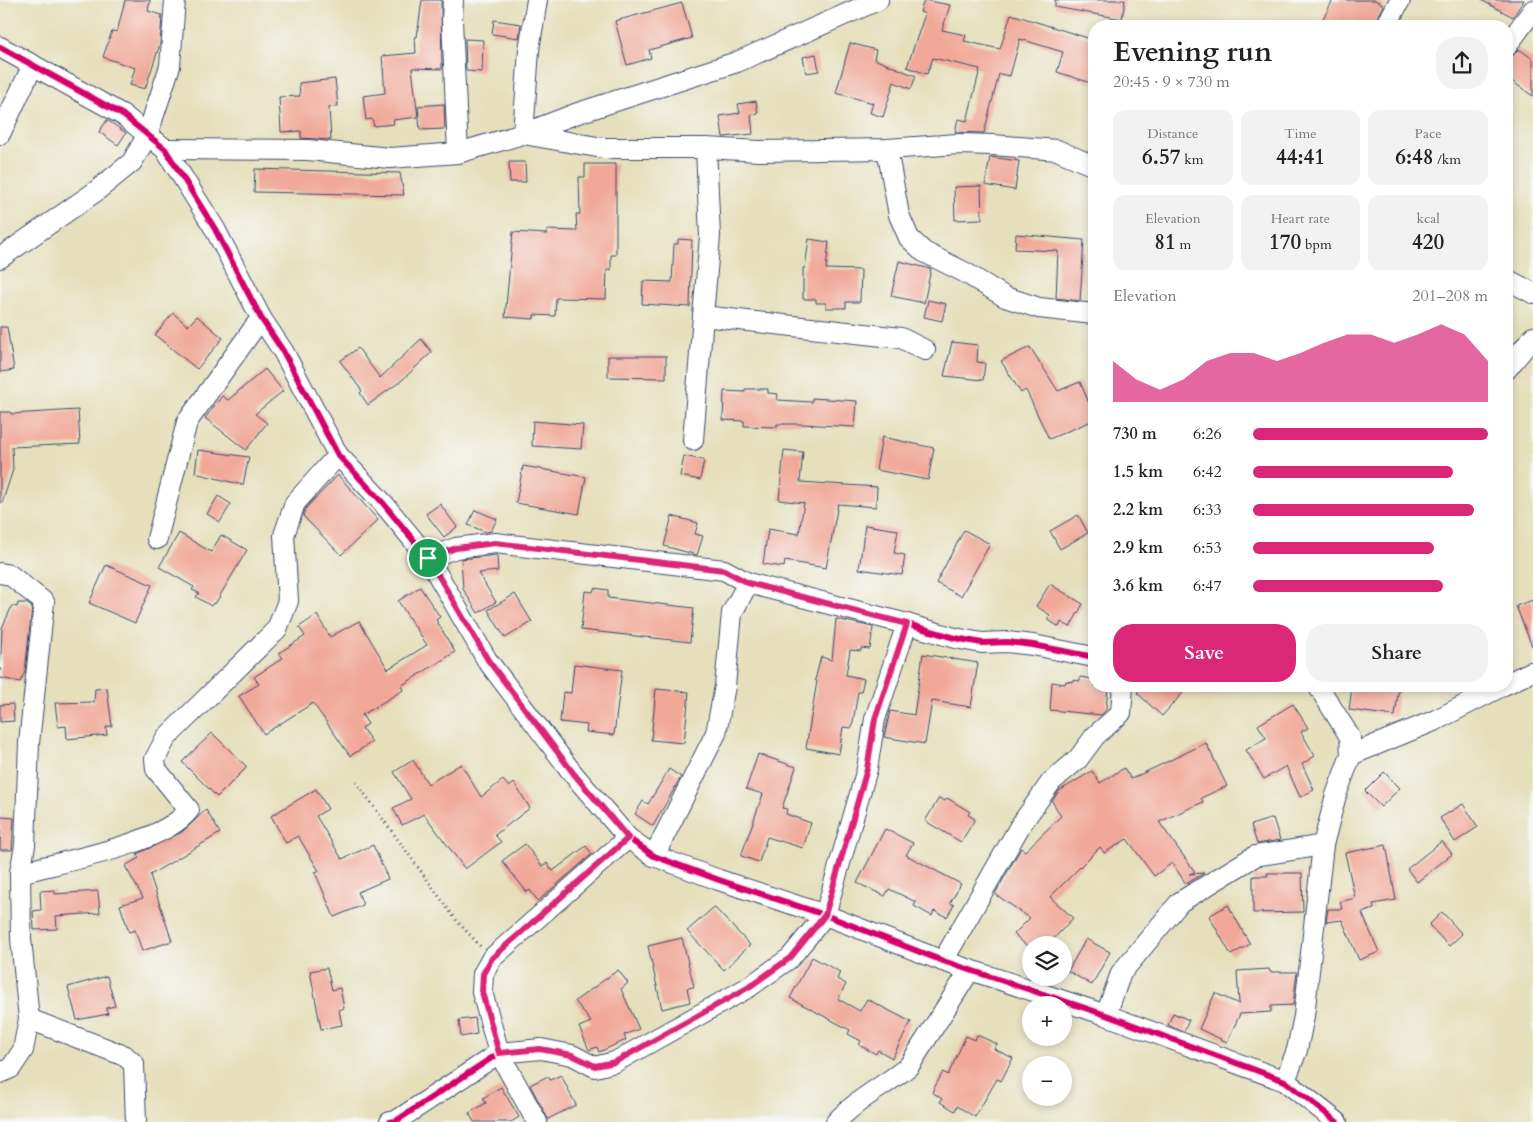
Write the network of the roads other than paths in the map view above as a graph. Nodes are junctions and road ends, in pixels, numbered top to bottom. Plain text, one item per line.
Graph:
1 (175, 0) edge
2 (453, 0) edge
3 (537, 0) edge
4 (878, 0) edge
5 (1400, 0) edge
6 (1533, 10) edge
7 (1389, 20) edge
8 (1513, 37) edge
9 (0, 47) edge
10 (33, 65) junction
11 (0, 134) edge
12 (523, 134) junction
13 (146, 136) junction
14 (706, 148) junction
15 (165, 149) junction
16 (887, 149) junction
17 (458, 153) junction
18 (1088, 163) edge
19 (0, 258) edge
20 (1513, 283) edge
21 (1533, 293) edge
22 (1088, 313) edge
23 (703, 316) junction
24 (261, 318) junction
25 (1533, 337) edge
26 (925, 350) dead end
27 (1513, 361) edge
28 (693, 440) dead end
29 (338, 455) junction
30 (157, 539) dead end
31 (428, 558) junction
32 (0, 573) edge
33 (748, 583) junction
34 (907, 624) junction
35 (1088, 656) edge
36 (1530, 672) dead end
37 (1513, 680) edge
38 (1123, 692) edge
39 (1322, 692) edge
40 (1490, 692) edge
41 (1351, 755) junction
42 (628, 838) junction
43 (1323, 845) junction
44 (654, 856) junction
45 (20, 873) junction
46 (825, 915) junction
47 (943, 961) junction
48 (970, 970) junction
49 (1106, 1015) junction
50 (28, 1019) junction
51 (499, 1053) junction
52 (0, 1073) edge
53 (1285, 1081) junction
54 (136, 1122) edge
55 (390, 1122) edge
56 (537, 1122) edge
57 (836, 1122) edge
58 (1337, 1122) edge

1 - 13 street
2 - 17 street
3 - 12 street
4 - 12 street
5 - 7 street
6 - 8 street
9 - 10 street
10 - 11 street
10 - 13 street
12 - 14 street
12 - 17 street
13 - 15 street
13 - 19 street
14 - 16 street
14 - 23 street
15 - 17 street
15 - 24 street
16 - 18 street
16 - 22 street
20 - 21 street
23 - 26 street
23 - 28 street
24 - 29 street
24 - 30 street
25 - 27 street
29 - 31 street
29 - 45 street
31 - 33 street
31 - 42 street
32 - 45 street
33 - 34 street
33 - 44 street
34 - 35 street
34 - 46 street
36 - 37 street
38 - 47 street
39 - 41 street
40 - 41 street
41 - 43 street
42 - 44 street
42 - 51 street
43 - 49 street
43 - 53 street
44 - 46 street
45 - 50 street
46 - 47 street
46 - 51 street
47 - 48 street
48 - 49 street
48 - 57 street
49 - 53 street
50 - 52 street
50 - 54 street
51 - 55 street
51 - 56 street
53 - 58 street

